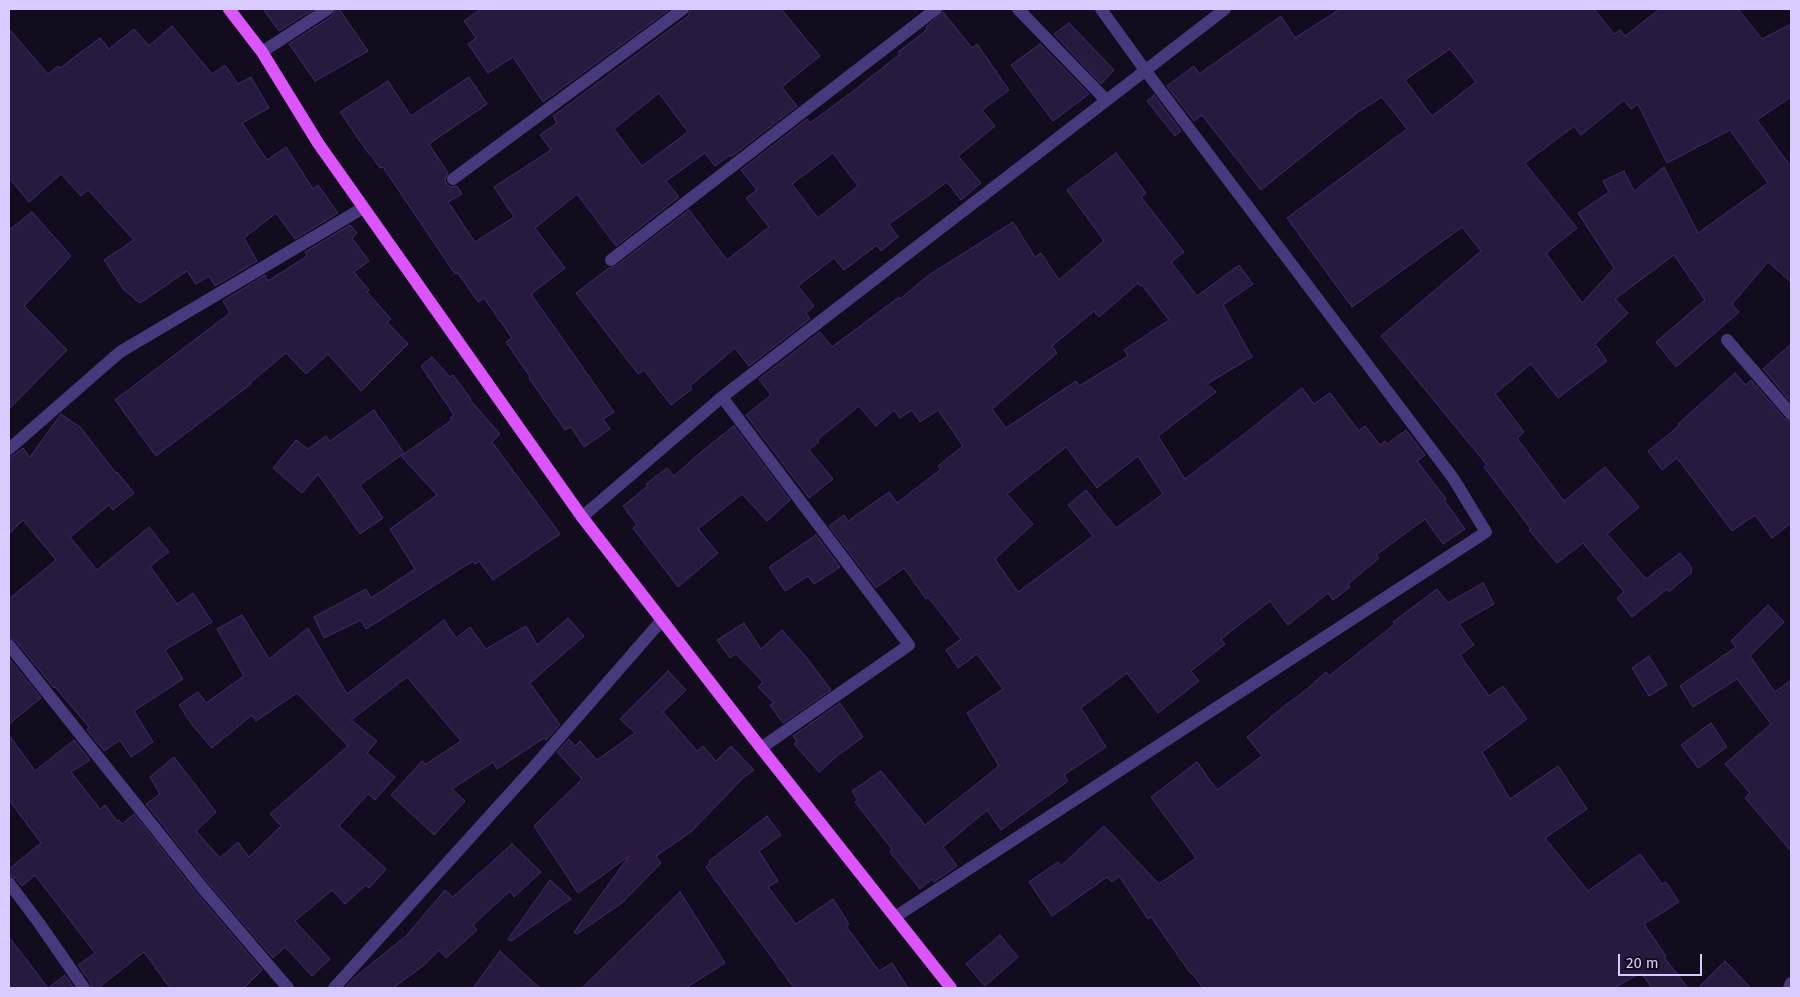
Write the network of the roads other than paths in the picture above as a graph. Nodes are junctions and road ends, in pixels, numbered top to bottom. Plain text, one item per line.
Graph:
1 (229, 9) edge
2 (328, 9) edge
3 (683, 9) edge
4 (936, 9) edge
5 (1018, 9) edge
6 (1101, 9) edge
7 (1225, 9) edge
8 (262, 52) junction
9 (1145, 70) junction
10 (1106, 100) junction
11 (453, 179) dead end
12 (363, 208) junction
13 (611, 260) dead end
14 (1727, 340) dead end
15 (722, 396) junction
16 (1791, 414) edge
17 (9, 449) edge
18 (582, 516) junction
19 (662, 620) junction
20 (9, 644) edge
21 (761, 748) junction
22 (9, 883) edge
23 (895, 917) junction
24 (1791, 983) edge
25 (84, 988) edge
26 (288, 988) edge
27 (334, 988) edge
28 (951, 988) edge
29 (1789, 988) edge

1 - 8 main road
2 - 8 street
3 - 11 street
4 - 13 street
5 - 10 street
6 - 9 street
7 - 9 street
8 - 12 main road
9 - 10 street
9 - 23 street
10 - 15 street
12 - 17 street
12 - 18 main road
14 - 16 street
15 - 18 street
15 - 21 street
18 - 19 main road
19 - 21 main road
19 - 27 street
20 - 26 street
21 - 23 main road
22 - 25 street
23 - 28 main road
24 - 29 street

